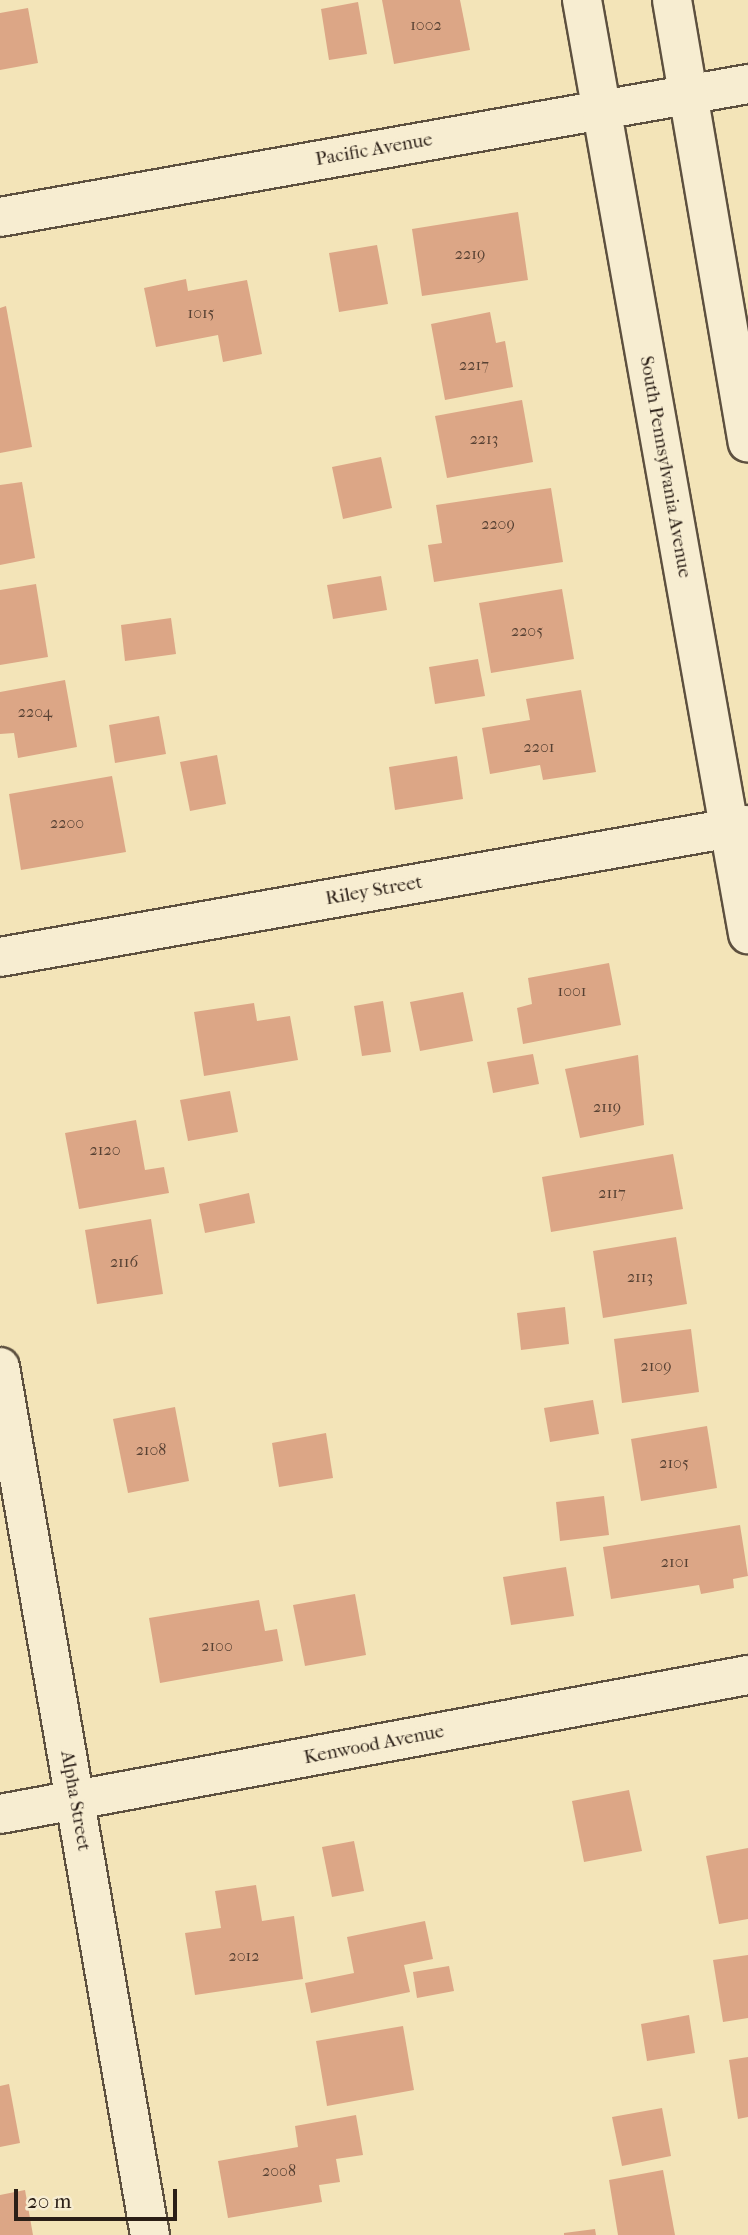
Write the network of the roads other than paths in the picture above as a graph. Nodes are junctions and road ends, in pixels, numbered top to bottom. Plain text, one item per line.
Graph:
1 (582, 0) edge
2 (672, 0) edge
3 (748, 84) edge
4 (687, 94) junction
5 (601, 110) junction
6 (0, 217) edge
7 (748, 443) edge
8 (739, 827) edge
9 (748, 934) edge
10 (0, 957) edge
11 (0, 1367) edge
12 (748, 1675) edge
13 (75, 1801) junction
14 (0, 1814) edge
15 (150, 2235) edge

1 - 5 street, South Pennsylvania Avenue
2 - 4 street
3 - 4 street, Pacific Avenue
4 - 5 street, Pacific Avenue
4 - 7 street
5 - 6 street, Pacific Avenue
5 - 8 street, South Pennsylvania Avenue
8 - 9 street, South Pennsylvania Avenue
8 - 10 street, Riley Street
11 - 13 street, Alpha Street
12 - 13 street, Kenwood Avenue
13 - 14 street, Kenwood Avenue
13 - 15 street, Alpha Street

